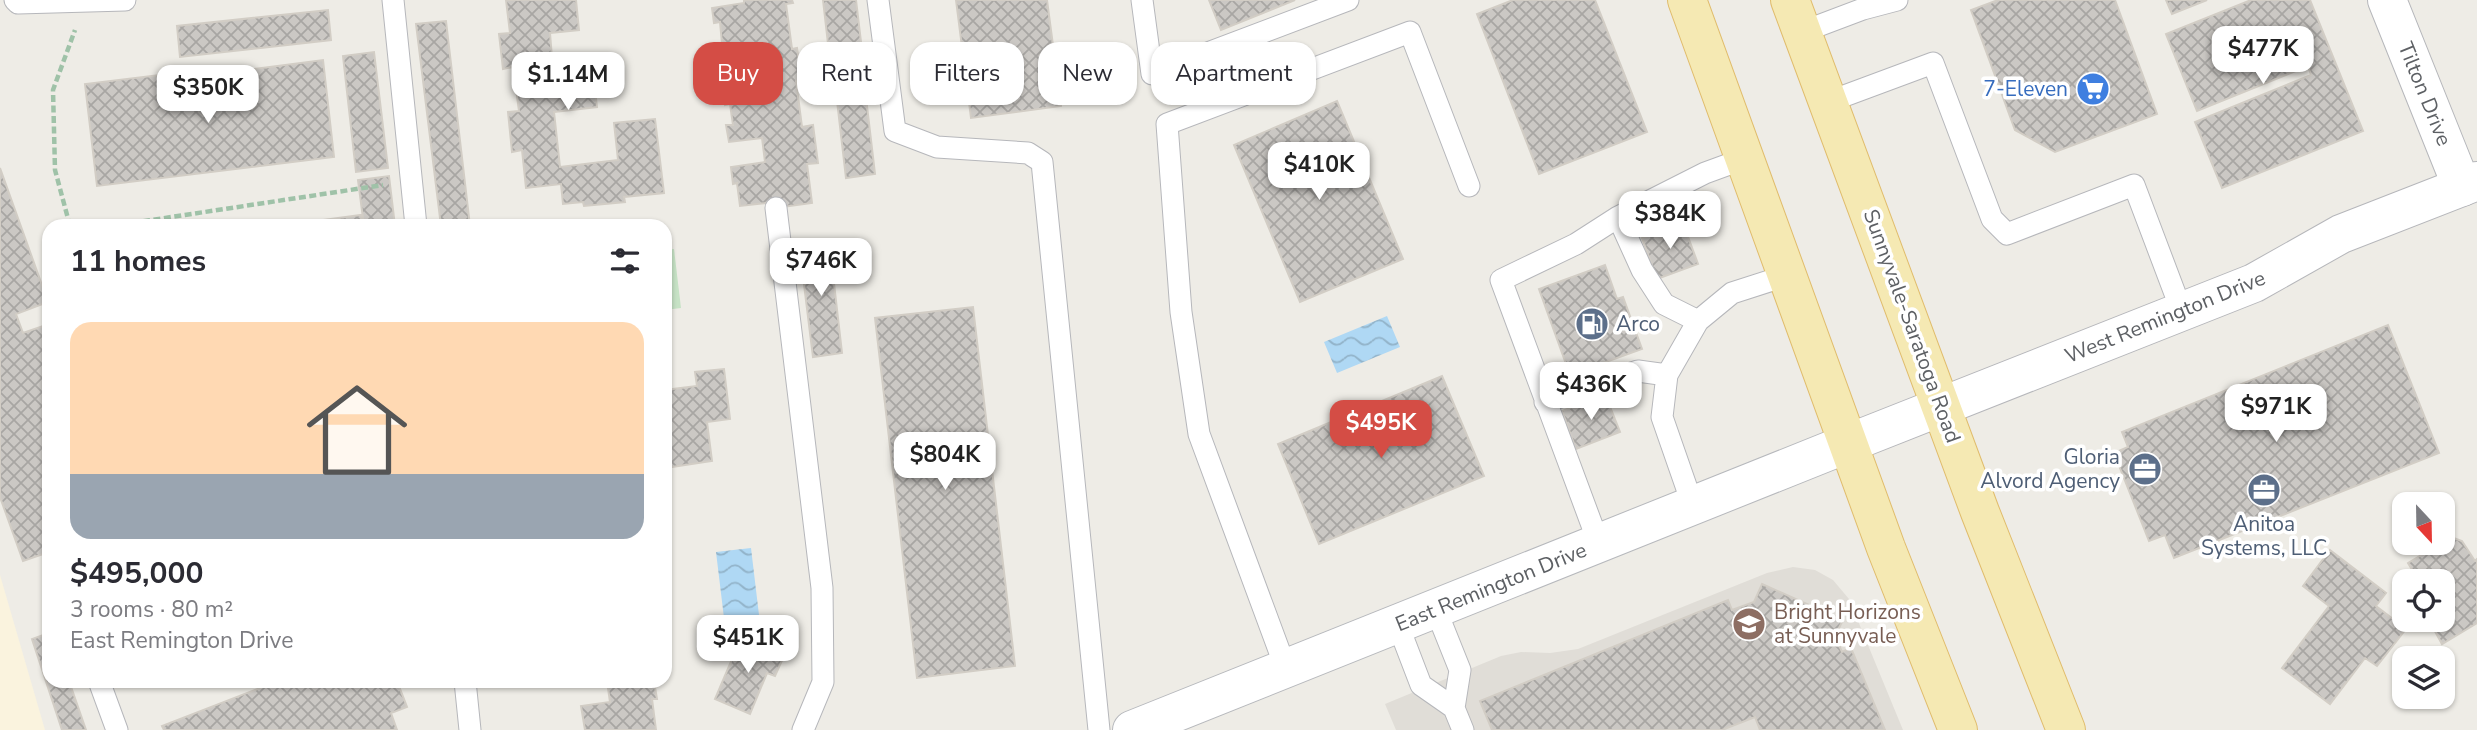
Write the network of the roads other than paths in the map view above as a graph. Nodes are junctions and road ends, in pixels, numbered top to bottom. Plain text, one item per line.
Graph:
1 (15, 0) edge
2 (125, 0) edge
3 (393, 0) edge
4 (878, 0) edge
5 (1142, 0) edge
6 (1348, 0) edge
7 (1687, 0) edge
8 (1897, 0) edge
9 (2388, 0) edge
10 (1796, 16) edge
11 (1828, 102) junction
12 (1746, 158) junction
13 (2469, 184) edge
14 (1469, 186) dead end
15 (776, 208) dead end
16 (1618, 217) junction
17 (415, 219) edge
18 (1788, 275) junction
19 (2182, 312) junction
20 (1698, 321) junction
21 (1667, 375) junction
22 (1545, 402) junction
23 (1943, 407) junction
24 (1849, 443) junction
25 (1693, 506) junction
26 (1599, 544) junction
27 (1437, 610) junction
28 (1398, 625) junction
29 (1286, 669) junction
30 (102, 688) edge
31 (466, 688) edge
32 (1454, 708) junction
33 (1150, 727) edge
34 (117, 730) edge
35 (470, 730) edge
36 (803, 730) edge
37 (1098, 730) edge
38 (1462, 730) edge
39 (1958, 730) edge
40 (2066, 730) edge

1 - 2 lane
3 - 17 lane
4 - 37 lane
5 - 6 lane
7 - 12 main road
8 - 10 lane
9 - 13 street, Tilton Drive
10 - 11 main road, Sunnyvale-Saratoga Road
11 - 19 lane
11 - 23 main road, Sunnyvale-Saratoga Road
12 - 16 lane
12 - 18 main road
13 - 19 street, West Remington Drive
14 - 29 lane
15 - 36 lane
16 - 20 lane
16 - 22 lane
18 - 20 lane
18 - 24 main road
19 - 23 street, West Remington Drive
20 - 21 lane
21 - 22 lane
21 - 25 lane
22 - 26 lane
23 - 24 street, West Remington Drive
23 - 40 main road, Sunnyvale-Saratoga Road
24 - 25 street, East Remington Drive
24 - 39 main road
25 - 26 street, East Remington Drive
26 - 27 street, East Remington Drive
27 - 28 street, East Remington Drive
27 - 32 lane
28 - 29 street, East Remington Drive
28 - 32 lane
29 - 33 street, East Remington Drive
30 - 34 lane
31 - 35 lane
32 - 38 lane

